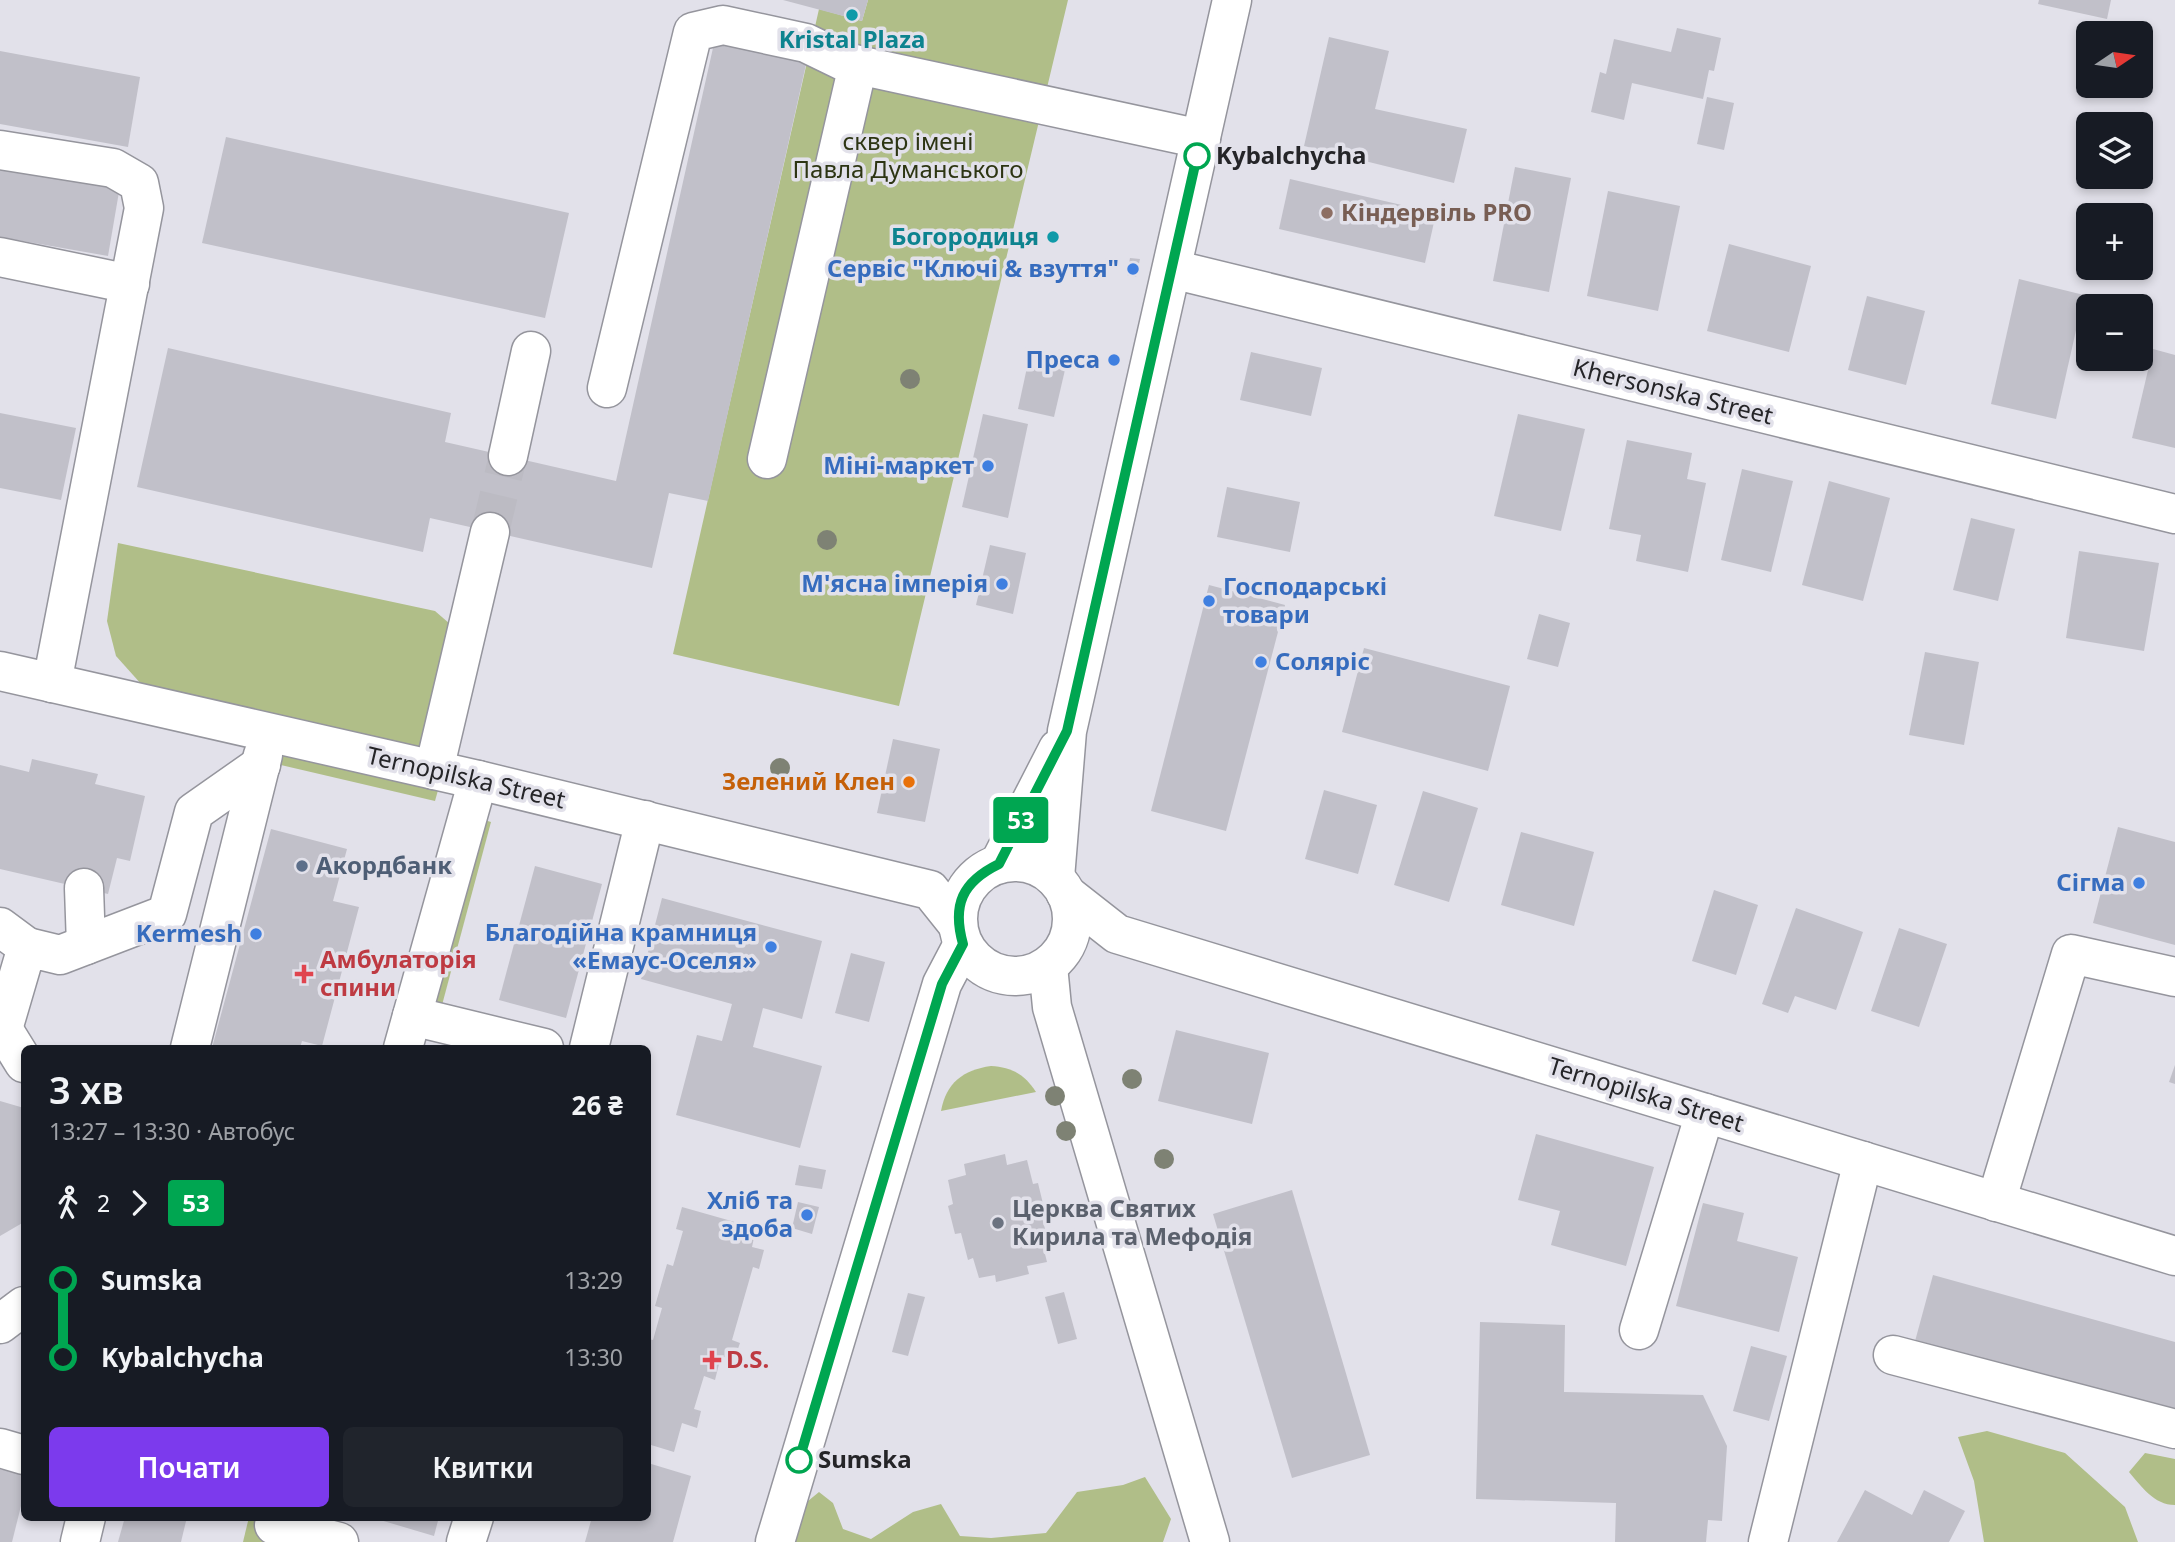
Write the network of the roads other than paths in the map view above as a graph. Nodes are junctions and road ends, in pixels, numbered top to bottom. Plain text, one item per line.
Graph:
1 (1232, 0) edge
2 (858, 65) junction
3 (1201, 139) junction
4 (0, 150) edge
5 (0, 257) edge
6 (1172, 270) junction
7 (130, 284) junction
8 (531, 351) dead end
9 (607, 388) dead end
10 (508, 456) tunnel mouth
11 (767, 459) dead end
12 (2175, 514) edge
13 (490, 532) tunnel mouth
14 (0, 671) edge
15 (52, 683) junction
16 (1067, 731) junction
17 (265, 749) junction
18 (434, 770) junction
19 (478, 780) junction
20 (645, 820) junction
21 (990, 868) junction
22 (1060, 886) junction
23 (84, 888) dead end
24 (930, 890) junction
25 (1117, 934) junction
26 (960, 935) junction
27 (13, 937) edge
28 (86, 945) junction
29 (1055, 959) junction
30 (2175, 977) edge
31 (1, 1029) edge
32 (407, 1032) edge
33 (191, 1045) edge
34 (518, 1045) edge
35 (590, 1045) edge
36 (21, 1059) edge
37 (1705, 1113) junction
38 (1863, 1161) junction
39 (1996, 1202) junction
40 (2175, 1256) edge
41 (21, 1308) edge
42 (0, 1324) edge
43 (1639, 1330) dead end
44 (1893, 1355) dead end
45 (2175, 1429) edge
46 (0, 1448) edge
47 (21, 1454) edge
48 (85, 1521) edge
49 (473, 1521) edge
50 (273, 1528) edge
51 (80, 1542) edge
52 (339, 1542) edge
53 (466, 1542) edge
54 (775, 1542) edge
55 (1210, 1542) edge
56 (1768, 1542) edge

1 - 3 street
2 - 3 street
2 - 9 street
2 - 11 street
3 - 6 street
4 - 7 street
5 - 7 street
6 - 12 street, Khersonska Street
6 - 16 street
7 - 15 street
8 - 10 street
13 - 18 street
14 - 15 street, Ternopilska Street
15 - 17 street, Ternopilska Street
16 - 21 street
16 - 22 street
17 - 18 street, Ternopilska Street
17 - 28 street
17 - 33 street
18 - 19 street, Ternopilska Street
19 - 20 street, Ternopilska Street
19 - 32 street
20 - 24 street, Ternopilska Street
20 - 35 street
21 - 22 street
21 - 24 street
21 - 26 street
22 - 25 street, Ternopilska Street
22 - 29 street
23 - 28 street
24 - 26 street
25 - 29 street
25 - 37 street, Ternopilska Street
26 - 29 street
26 - 54 street
27 - 28 street
27 - 31 street
29 - 55 street
30 - 39 street
31 - 36 street
32 - 34 street
37 - 38 street, Ternopilska Street
37 - 43 street
38 - 39 street, Ternopilska Street
38 - 56 street
39 - 40 street, Ternopilska Street
41 - 42 street
44 - 45 street
46 - 47 street
48 - 51 street
49 - 53 street
50 - 52 street

